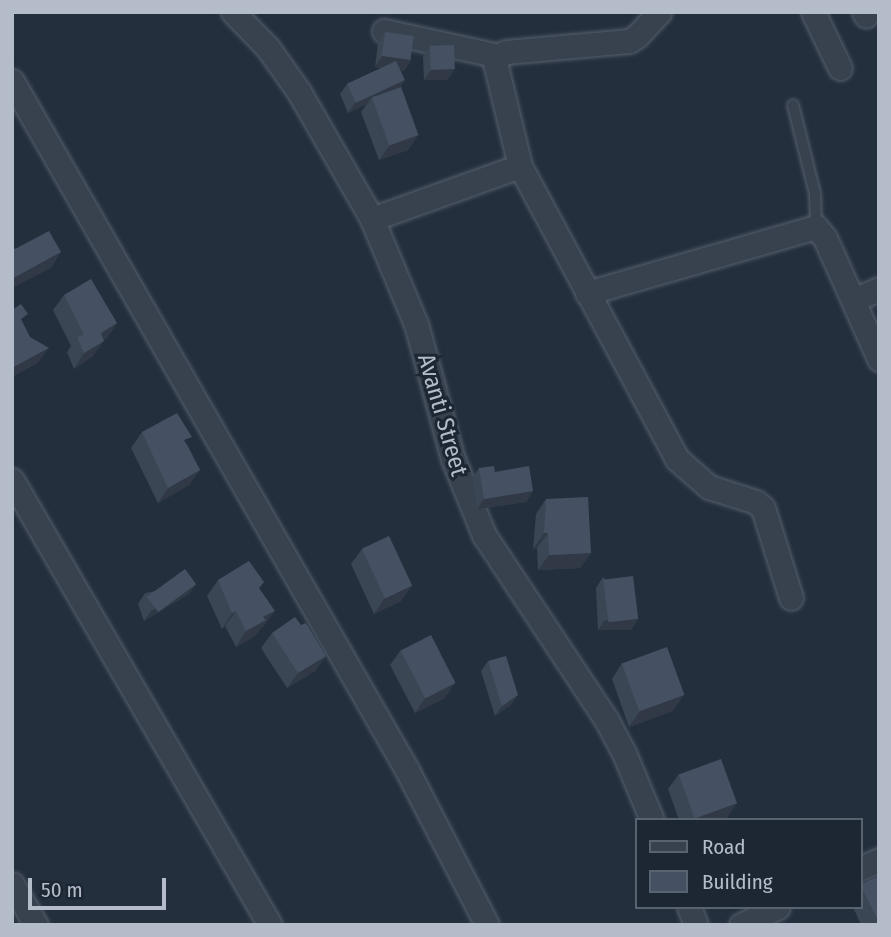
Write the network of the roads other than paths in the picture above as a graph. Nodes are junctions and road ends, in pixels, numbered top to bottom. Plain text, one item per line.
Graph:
1 (233, 12) edge
2 (659, 12) edge
3 (813, 12) edge
4 (384, 31) edge
5 (499, 56) junction
6 (840, 68) dead end
7 (12, 81) edge
8 (793, 105) dead end
9 (520, 166) junction
10 (372, 219) junction
11 (817, 227) junction
12 (879, 289) edge
13 (587, 293) junction
14 (853, 300) junction
15 (879, 359) edge
16 (12, 480) edge
17 (791, 598) dead end
18 (651, 818) edge
19 (879, 860) edge
20 (863, 867) edge
21 (12, 884) edge
22 (774, 909) edge
23 (36, 925) edge
24 (270, 925) edge
25 (487, 925) edge
26 (741, 925) edge

1 - 10 street, Avanti Street
2 - 5 street
3 - 6 street
4 - 5 street
5 - 9 street
7 - 25 street
8 - 11 lane
9 - 10 street
9 - 13 street
10 - 18 street, Avanti Street
11 - 13 street
11 - 14 street
12 - 14 street
13 - 17 street
14 - 15 street
16 - 24 street
19 - 20 street
21 - 23 street
22 - 26 street

